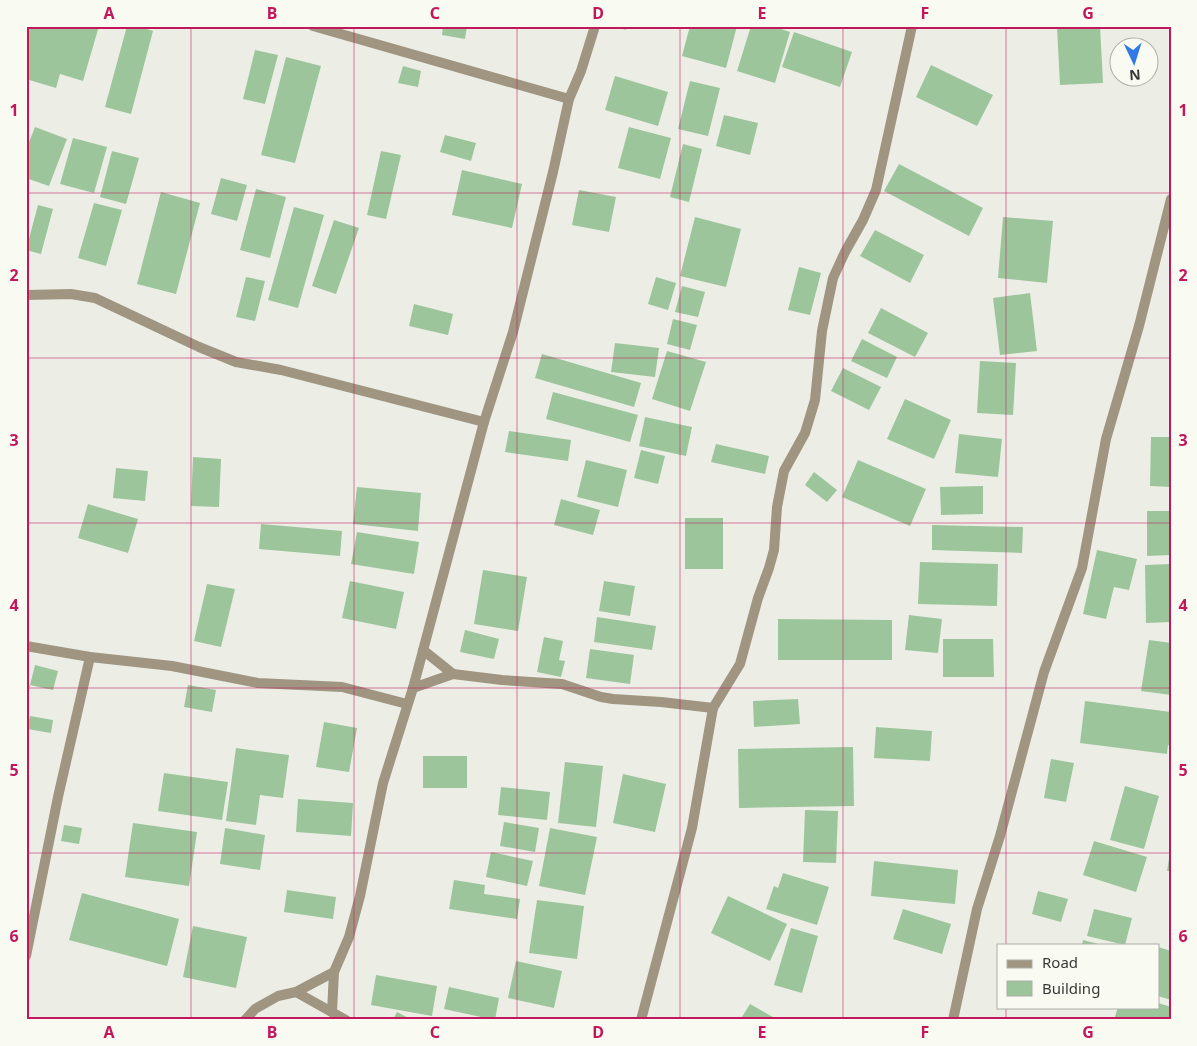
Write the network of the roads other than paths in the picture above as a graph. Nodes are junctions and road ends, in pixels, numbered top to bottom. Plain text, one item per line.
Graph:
1 (313, 26) edge
2 (595, 26) edge
3 (912, 26) edge
4 (568, 99) junction
5 (1171, 199) edge
6 (26, 295) edge
7 (484, 422) junction
8 (26, 646) edge
9 (423, 650) junction
10 (90, 657) junction
11 (452, 674) junction
12 (412, 688) junction
13 (408, 704) junction
14 (713, 708) junction
15 (26, 956) edge
16 (334, 972) junction
17 (296, 992) junction
18 (332, 1012) junction
19 (245, 1020) edge
20 (346, 1020) edge
21 (641, 1020) edge
22 (953, 1020) edge

1 - 4 street
2 - 4 street
3 - 14 street
4 - 7 street
5 - 22 street
6 - 7 street
7 - 9 street
8 - 10 street
9 - 11 street
9 - 12 street
10 - 13 street
10 - 15 street
11 - 12 street
11 - 14 street
12 - 13 street
13 - 16 street
14 - 21 street
16 - 17 street
16 - 18 street
17 - 18 street
17 - 19 street
18 - 20 street

